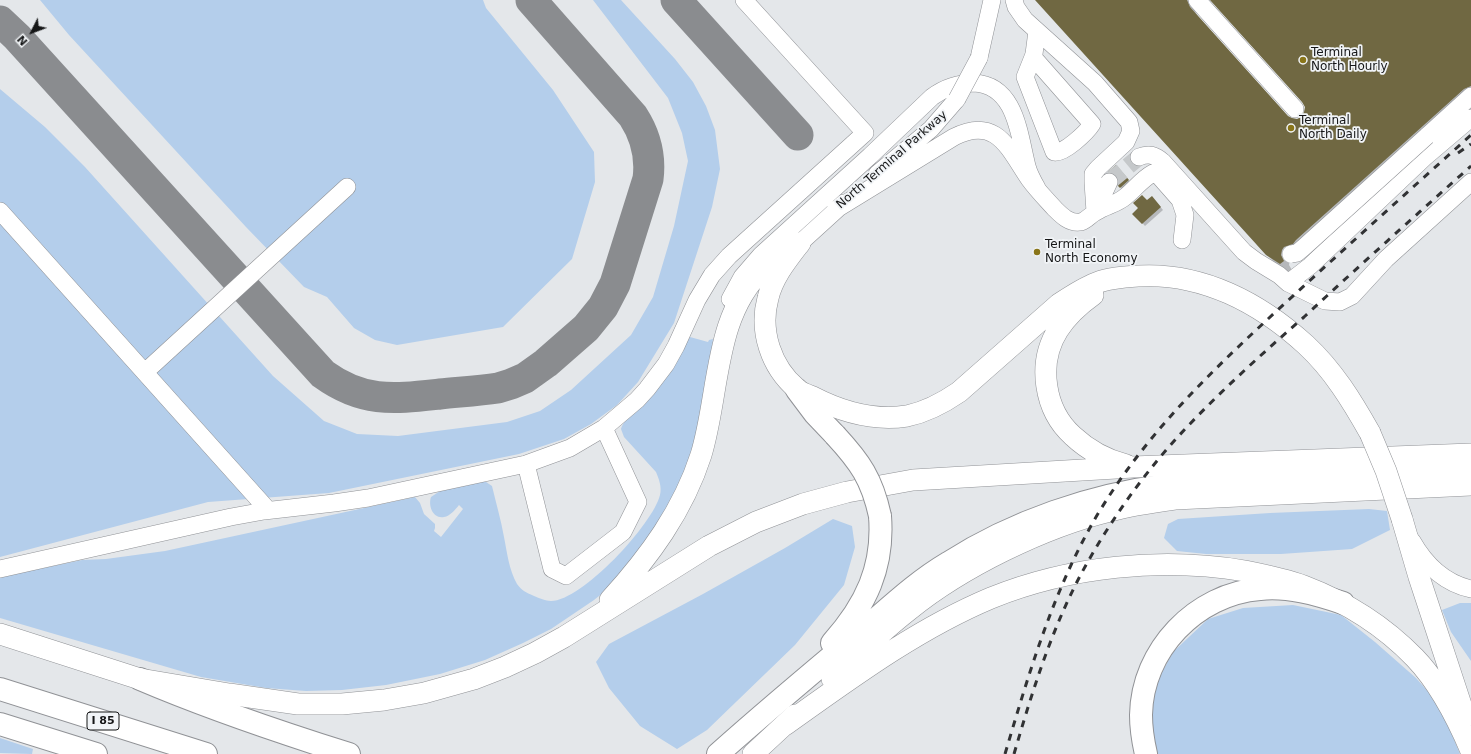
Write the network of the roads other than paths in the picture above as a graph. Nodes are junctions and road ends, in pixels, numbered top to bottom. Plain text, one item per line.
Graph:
1 (744, 0) edge
2 (992, 0) edge
3 (1014, 0) edge
4 (1197, 0) edge
5 (1037, 30) junction
6 (1059, 51) junction
7 (1033, 56) junction
8 (1471, 96) edge
9 (1295, 109) dead end
10 (1471, 118) edge
11 (1412, 145) dead end
12 (1139, 157) tunnel mouth
13 (1424, 158) junction
14 (1109, 182) tunnel mouth
15 (1471, 182) edge
16 (347, 187) dead end
17 (1037, 188) junction
18 (835, 210) junction
19 (0, 211) edge
20 (1095, 212) junction
21 (1182, 240) dead end
22 (800, 243) junction
23 (1291, 254) dead end
24 (1130, 276) junction
25 (1288, 283) junction
26 (720, 361) junction
27 (145, 372) junction
28 (798, 390) junction
29 (604, 428) junction
30 (1471, 454) edge
31 (526, 464) junction
32 (1471, 466) edge
33 (1132, 467) junction
34 (1471, 485) edge
35 (1442, 487) junction
36 (1471, 489) edge
37 (268, 510) junction
38 (1402, 519) junction
39 (0, 569) edge
40 (1471, 588) edge
41 (1343, 604) junction
42 (590, 620) junction
43 (0, 634) edge
44 (140, 679) junction
45 (0, 689) edge
46 (784, 696) junction
47 (0, 724) edge
48 (785, 725) junction
49 (1471, 737) edge
50 (1471, 751) edge
51 (96, 754) edge
52 (206, 754) edge
53 (349, 754) edge
54 (718, 754) edge
55 (753, 754) edge
56 (1146, 754) edge

1 - 29 street
2 - 18 street, North Terminal Parkway, bridge
3 - 5 street
4 - 9 street
5 - 6 street
5 - 7 street
6 - 7 street
6 - 20 street
7 - 7 street
8 - 23 street, bridge
10 - 13 street
11 - 13 street
12 - 25 street
13 - 25 street
14 - 20 street
15 - 25 street
16 - 27 street
17 - 18 street
17 - 20 street
17 - 26 street
18 - 22 street, North Terminal Parkway
19 - 27 street
20 - 21 street
22 - 26 main road
22 - 28 main road
24 - 28 main road
24 - 33 main road
24 - 38 main road, bridge
26 - 42 main road
27 - 37 street
28 - 46 highway, bridge
29 - 31 street
29 - 31 street
30 - 33 main road
31 - 37 street
32 - 46 highway
33 - 42 main road
34 - 35 main road
35 - 36 street
35 - 48 main road
37 - 39 street
38 - 40 street
38 - 49 main road
41 - 48 main road
41 - 50 main road
41 - 56 highway
42 - 44 main road
43 - 44 main road
44 - 53 highway
45 - 52 highway, I 85
46 - 54 highway
47 - 51 highway
48 - 55 main road

